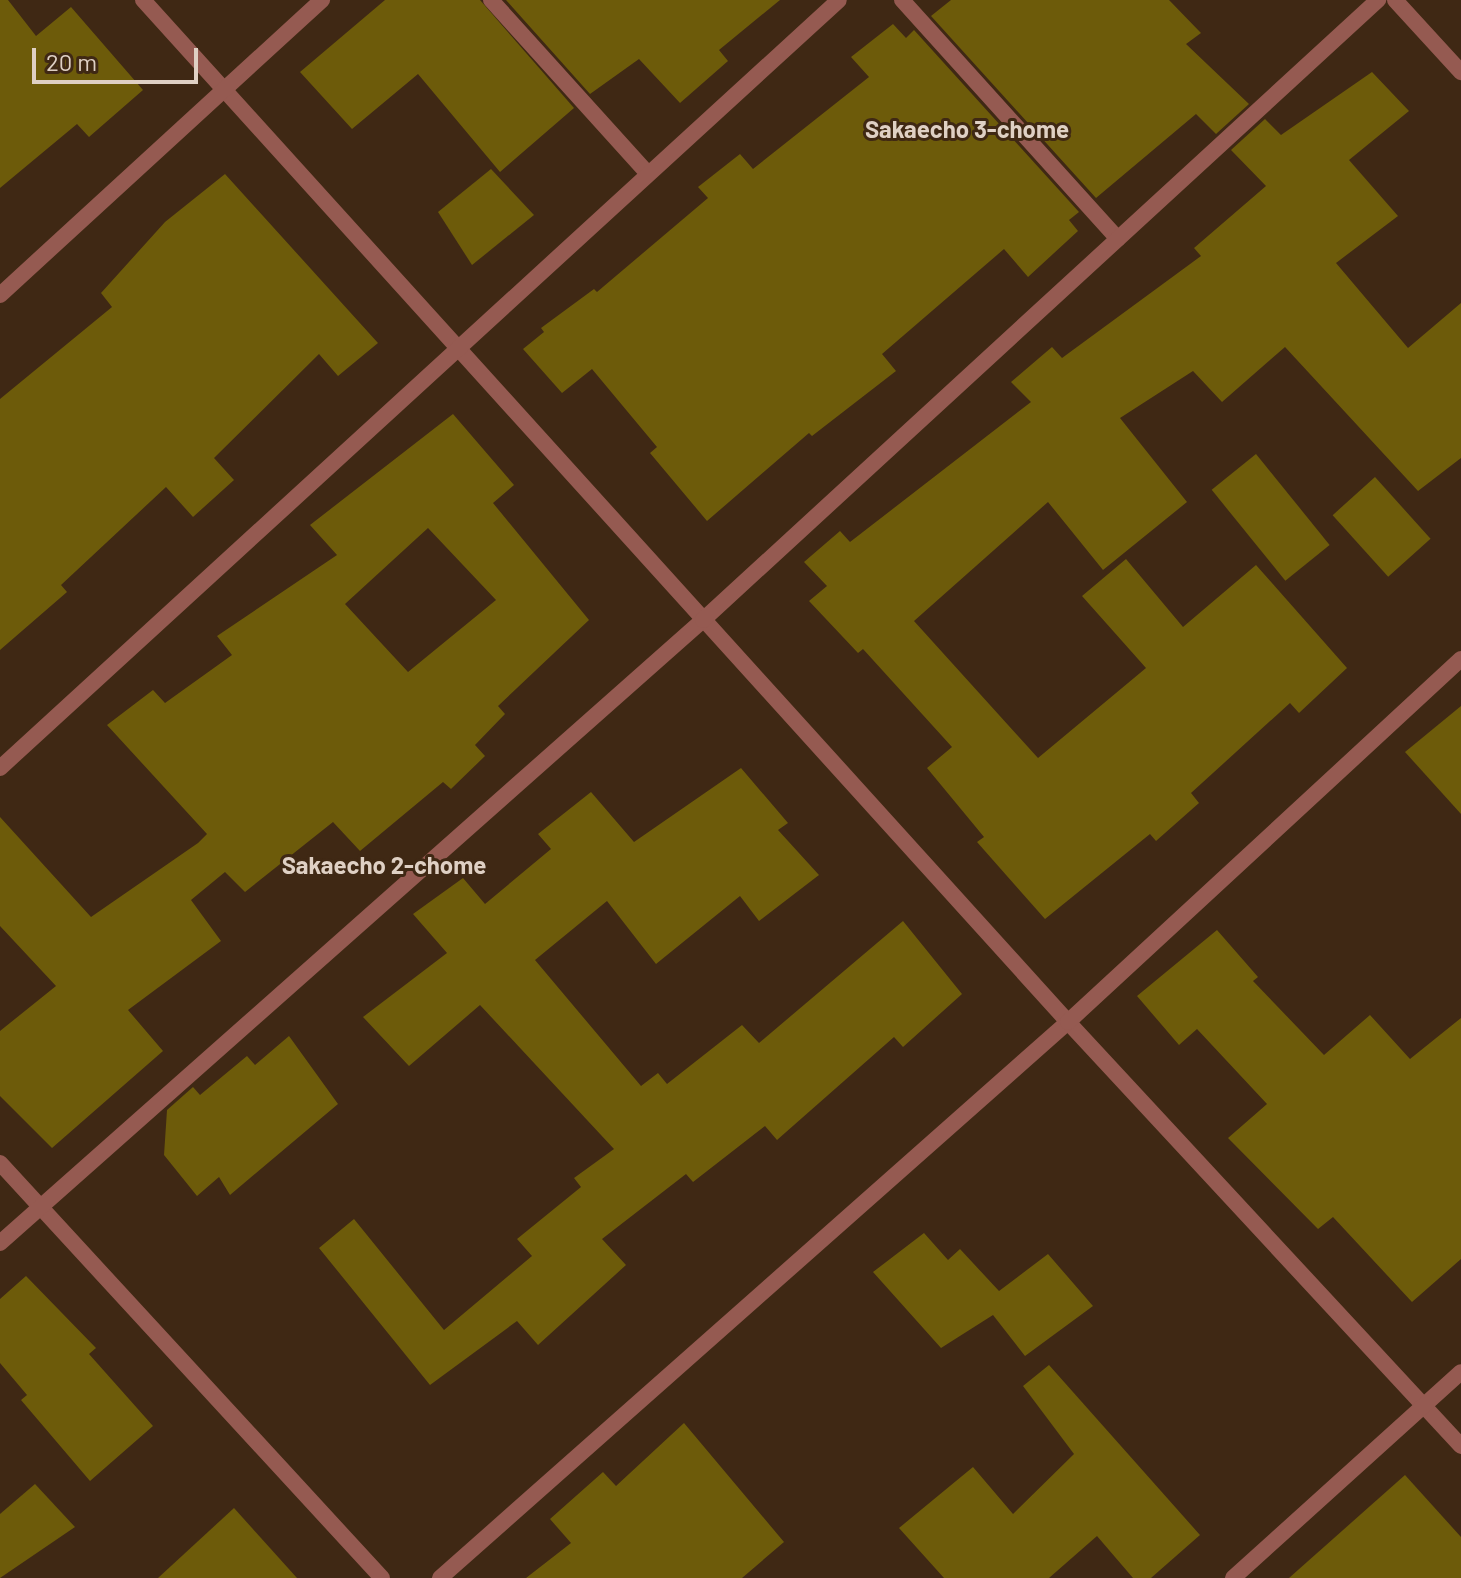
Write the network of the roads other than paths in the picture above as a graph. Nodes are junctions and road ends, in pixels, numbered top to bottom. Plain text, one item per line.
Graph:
1 (143, 0) edge
2 (322, 0) edge
3 (491, 0) edge
4 (839, 0) edge
5 (902, 0) edge
6 (1378, 0) edge
7 (1395, 0) edge
8 (1461, 72) edge
9 (224, 89) junction
10 (648, 174) junction
11 (1118, 239) junction
12 (0, 295) edge
13 (456, 349) junction
14 (703, 620) junction
15 (1461, 659) edge
16 (0, 768) edge
17 (1068, 1022) junction
18 (0, 1163) edge
19 (39, 1206) junction
20 (0, 1243) edge
21 (1461, 1372) edge
22 (1425, 1405) junction
23 (1461, 1446) edge
24 (382, 1578) edge
25 (440, 1578) edge
26 (1233, 1578) edge

1 - 9 street
2 - 9 street
3 - 10 street
4 - 10 street
5 - 11 street
6 - 11 street
7 - 8 street
9 - 12 street
9 - 13 street
10 - 13 street
11 - 14 street
13 - 14 street
13 - 16 street
14 - 17 street
14 - 19 street
15 - 17 street
17 - 22 street
17 - 25 street
18 - 19 street
19 - 20 street
19 - 24 street
21 - 22 street
22 - 23 street
22 - 26 street

